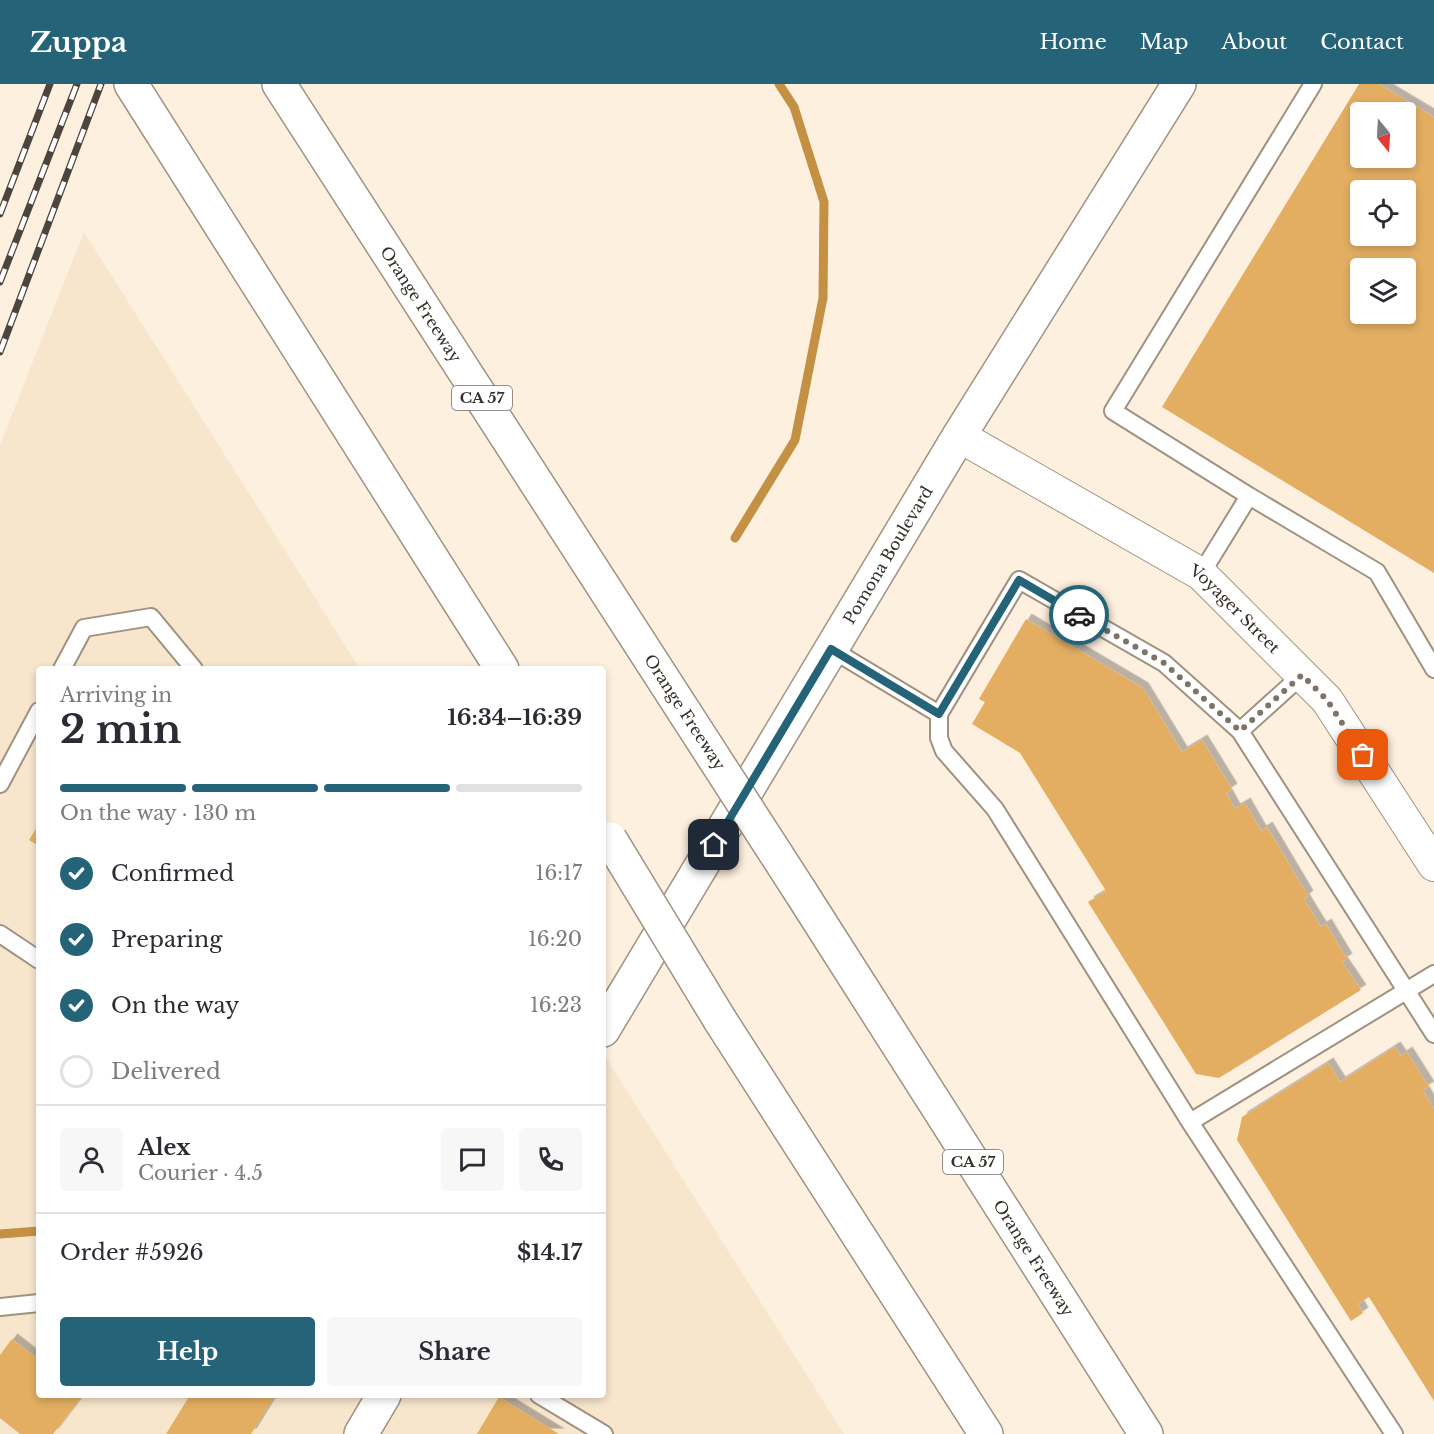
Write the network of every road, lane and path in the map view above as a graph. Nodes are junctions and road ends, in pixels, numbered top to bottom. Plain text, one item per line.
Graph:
1 (131, 84) edge
2 (279, 84) edge
3 (1179, 84) edge
4 (1313, 84) edge
5 (959, 436) junction
6 (1250, 496) junction
7 (1202, 574) junction
8 (831, 649) junction
9 (64, 666) edge
10 (192, 666) edge
11 (500, 666) edge
12 (1434, 669) edge
13 (1302, 675) junction
14 (939, 714) junction
15 (36, 717) edge
16 (1240, 731) junction
17 (0, 784) edge
18 (606, 833) edge
19 (1434, 866) edge
20 (0, 934) edge
21 (36, 958) edge
22 (1434, 974) edge
23 (1406, 991) junction
24 (606, 1021) edge
25 (1434, 1034) edge
26 (1190, 1122) junction
27 (36, 1303) edge
28 (0, 1307) edge
29 (382, 1398) edge
30 (544, 1398) edge
31 (361, 1434) edge
32 (604, 1434) edge
33 (986, 1434) edge
34 (1146, 1434) edge
35 (1394, 1434) edge

1 - 11 main road
2 - 34 main road, Orange Freeway / CA 57, bridge
3 - 5 main road, Pomona Boulevard
4 - 6 lane
5 - 7 street, Voyager Street
5 - 8 main road, Pomona Boulevard
6 - 7 lane
6 - 12 lane
7 - 13 street, Voyager Street
8 - 14 lane
8 - 24 main road, Pomona Boulevard
9 - 10 lane
13 - 16 lane
13 - 19 street, Voyager Street
14 - 16 lane
14 - 26 lane
15 - 17 lane
16 - 23 lane
18 - 33 main road, bridge
20 - 21 lane
22 - 23 lane
23 - 25 lane
23 - 26 lane
26 - 35 lane
27 - 28 lane
29 - 31 main road
30 - 32 lane

